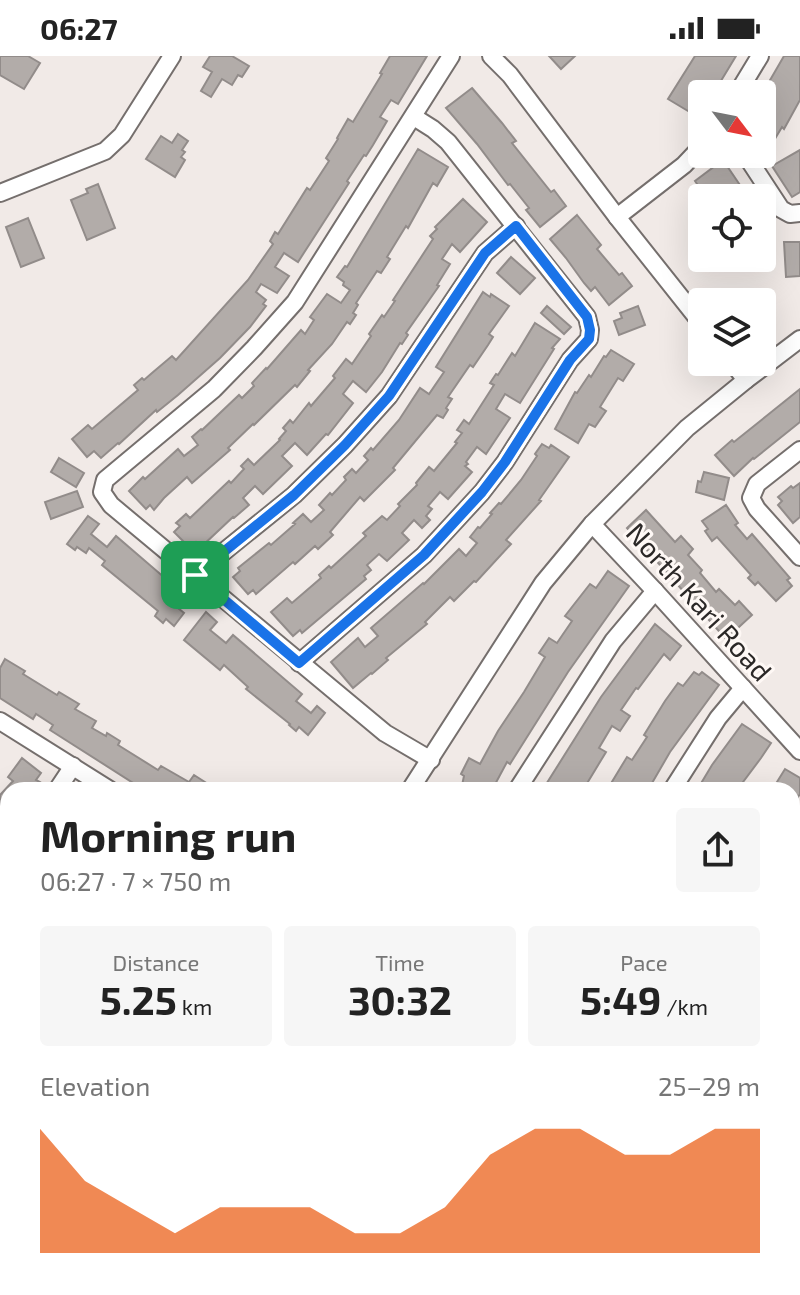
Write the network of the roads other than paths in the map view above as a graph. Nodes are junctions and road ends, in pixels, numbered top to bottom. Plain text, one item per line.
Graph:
1 (172, 56) edge
2 (451, 56) edge
3 (491, 56) edge
4 (760, 56) edge
5 (745, 80) edge
6 (414, 117) junction
7 (688, 160) edge
8 (754, 168) edge
9 (0, 193) edge
10 (795, 214) edge
11 (617, 217) junction
12 (516, 226) junction
13 (688, 306) edge
14 (800, 339) edge
15 (743, 376) edge
16 (746, 380) junction
17 (800, 450) edge
18 (592, 524) junction
19 (800, 557) edge
20 (195, 575) junction
21 (655, 591) junction
22 (299, 663) junction
23 (743, 688) junction
24 (0, 721) edge
25 (800, 751) edge
26 (431, 760) junction
27 (73, 766) junction
28 (62, 782) edge
29 (98, 782) edge
30 (416, 782) edge
31 (522, 782) edge
32 (677, 782) edge

1 - 9 street
2 - 6 street
3 - 11 street
4 - 5 street
6 - 12 street
6 - 20 street
7 - 11 street
8 - 10 street
11 - 13 street
12 - 20 street
12 - 22 street
14 - 16 street
15 - 16 street
16 - 18 street
17 - 19 street
18 - 21 street, North Kari Road
18 - 26 street
20 - 22 street
21 - 23 street, North Kari Road
21 - 31 street
22 - 26 street
23 - 25 street, North Kari Road
23 - 32 street
24 - 27 street
26 - 30 street
27 - 28 street
27 - 29 street

